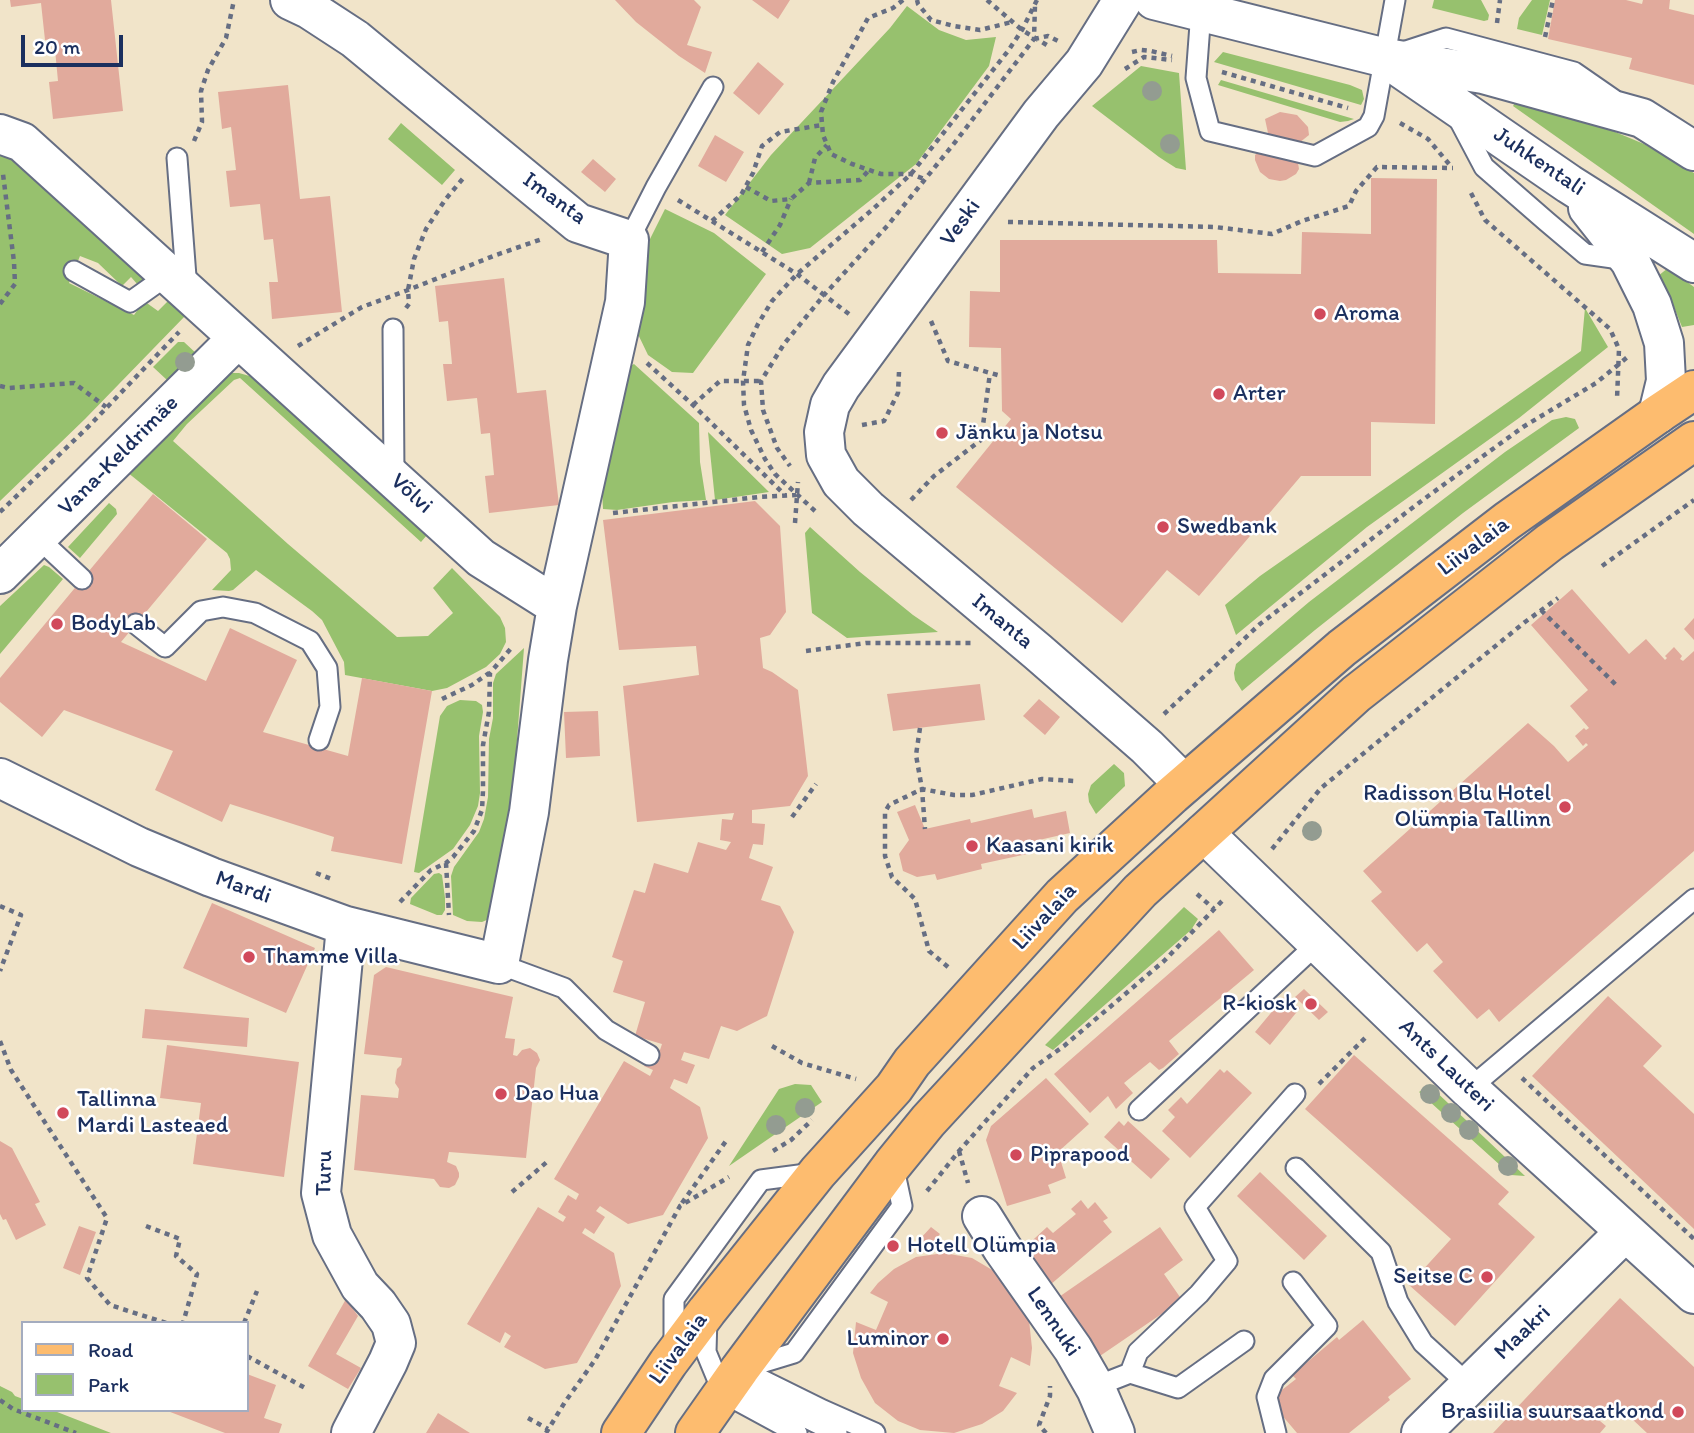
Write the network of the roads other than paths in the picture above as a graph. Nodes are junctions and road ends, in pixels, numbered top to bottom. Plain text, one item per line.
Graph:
1 (290, 0) edge
2 (1123, 0) edge
3 (1154, 0) edge
4 (1395, 0) edge
5 (1201, 11) junction
6 (1386, 58) junction
7 (713, 88) dead end
8 (1449, 101) junction
9 (1642, 118) junction
10 (1694, 131) edge
11 (1694, 151) edge
12 (1, 152) edge
13 (177, 158) road end
14 (1569, 184) junction
15 (629, 240) junction
16 (1630, 261) junction
17 (1694, 263) edge
18 (74, 271) dead end
19 (186, 291) junction
20 (393, 329) road end
21 (238, 338) junction
22 (1694, 390) edge
23 (1658, 414) junction
24 (1694, 441) edge
25 (805, 467) joint
26 (394, 478) junction
27 (37, 537) junction
28 (0, 574) edge
29 (82, 579) dead end
30 (557, 606) junction
31 (136, 624) dead end
32 (318, 740) dead end
33 (1197, 773) junction
34 (0, 778) edge
35 (1204, 833) junction
36 (1694, 900) edge
37 (346, 926) junction
38 (1318, 943) junction
39 (499, 964) junction
40 (649, 1055) dead end
41 (1469, 1090) junction
42 (1295, 1094) road end
43 (1139, 1110) dead end
44 (1296, 1168) dead end
45 (818, 1172) junction
46 (982, 1216) dead end
47 (1625, 1232) junction
48 (1293, 1282) dead end
49 (1694, 1294) edge
50 (707, 1311) junction
51 (1244, 1341) dead end
52 (674, 1354) junction
53 (1130, 1373) junction
54 (732, 1380) junction
55 (1469, 1385) junction
56 (1096, 1389) junction
57 (351, 1433) edge
58 (621, 1433) edge
59 (695, 1433) edge
60 (797, 1433) edge
61 (837, 1433) edge
62 (875, 1433) edge
63 (1115, 1433) edge
64 (1276, 1433) edge
65 (1421, 1433) edge

1 - 15 street, Imanta
2 - 25 street, Veski
3 - 5 street, Juhkentali
4 - 6 lane
5 - 6 street, Juhkentali
5 - 6 lane
6 - 8 street, Juhkentali
6 - 9 street, Juhkentali
7 - 15 lane
8 - 14 street, Juhkentali
8 - 16 lane
9 - 10 street
9 - 11 street, Juhkentali
12 - 19 street, Võlvi
13 - 19 lane
14 - 16 street
14 - 17 street, Juhkentali
15 - 30 street
16 - 23 street
18 - 19 lane
19 - 21 street, Võlvi
20 - 26 lane
21 - 26 street, Võlvi
21 - 27 street, Vana-Keldrimäe
22 - 23 main road, Liivalaia
23 - 33 main road, Liivalaia
24 - 35 main road, Liivalaia
25 - 33 street, Imanta
26 - 30 street, Võlvi
27 - 28 street, Vana-Keldrimäe
27 - 29 lane
30 - 39 street
31 - 32 lane
33 - 35 main road
33 - 45 main road, Liivalaia
34 - 37 street, Mardi
35 - 38 street, Ants Lauteri
35 - 54 main road, Liivalaia
36 - 41 lane
37 - 39 street, Mardi
37 - 57 street, Turu
38 - 41 street, Ants Lauteri
38 - 43 lane
39 - 40 lane
41 - 47 street, Ants Lauteri
42 - 53 lane
44 - 55 lane
45 - 50 main road, Liivalaia
45 - 52 lane
46 - 56 street, Lennuki
47 - 49 street, Ants Lauteri
47 - 55 street, Maakri
48 - 64 lane
50 - 52 main road, Liivalaia
50 - 54 lane
51 - 53 lane
52 - 58 main road, Liivalaia
53 - 56 lane
54 - 59 main road, Liivalaia
54 - 60 lane
54 - 61 lane
54 - 62 lane
55 - 65 street, Maakri
56 - 63 street, Lennuki

